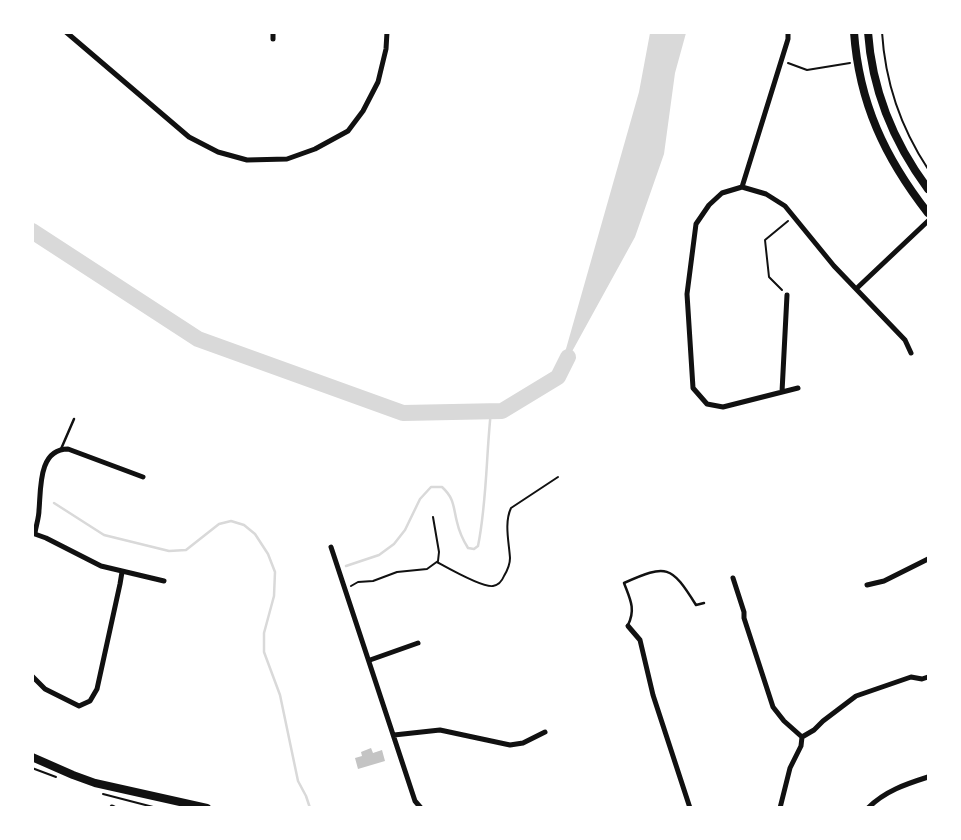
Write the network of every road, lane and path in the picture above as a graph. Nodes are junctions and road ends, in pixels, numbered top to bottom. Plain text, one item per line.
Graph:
1 (66, 32) edge
2 (387, 32) edge
3 (788, 32) edge
4 (854, 32) edge
5 (868, 32) edge
6 (882, 32) edge
7 (781, 61) junction
8 (857, 62) junction
9 (928, 169) edge
10 (742, 187) junction
11 (928, 189) edge
12 (928, 213) edge
13 (793, 217) junction
14 (928, 221) edge
15 (856, 289) junction
16 (787, 295) joint
17 (911, 353) dead end
18 (798, 388) dead end
19 (782, 392) junction
20 (74, 419) dead end
21 (61, 449) junction
22 (143, 477) dead end
23 (558, 477) dead end
24 (433, 517) dead end
25 (34, 533) edge
26 (331, 547) dead end
27 (928, 559) edge
28 (437, 562) junction
29 (122, 572) junction
30 (733, 578) dead end
31 (164, 581) dead end
32 (867, 585) dead end
33 (345, 590) junction
34 (704, 603) dead end
35 (628, 626) joint
36 (418, 643) dead end
37 (370, 660) junction
38 (32, 676) edge
39 (928, 680) edge
40 (545, 732) dead end
41 (394, 735) junction
42 (802, 737) junction
43 (32, 757) edge
44 (928, 777) edge
45 (207, 808) edge
46 (420, 808) edge
47 (690, 808) edge
48 (780, 808) edge
49 (868, 808) edge

1 - 2 street
3 - 7 street
4 - 8 main road
5 - 11 main road
6 - 9 path
7 - 8 path
7 - 10 street
8 - 12 main road
10 - 13 street
10 - 19 street
13 - 15 street
13 - 16 path
14 - 15 street
15 - 17 street
16 - 19 street
18 - 19 street
20 - 21 lane
21 - 22 street
21 - 25 street
23 - 28 path
24 - 28 path
25 - 29 street
26 - 33 street
27 - 32 street
28 - 33 path
29 - 31 street
29 - 38 street
30 - 42 street
33 - 37 street
34 - 35 lane
35 - 47 street
36 - 37 street
37 - 41 street
39 - 42 street
40 - 41 street
41 - 46 street
42 - 48 street
43 - 45 main road
44 - 49 street

